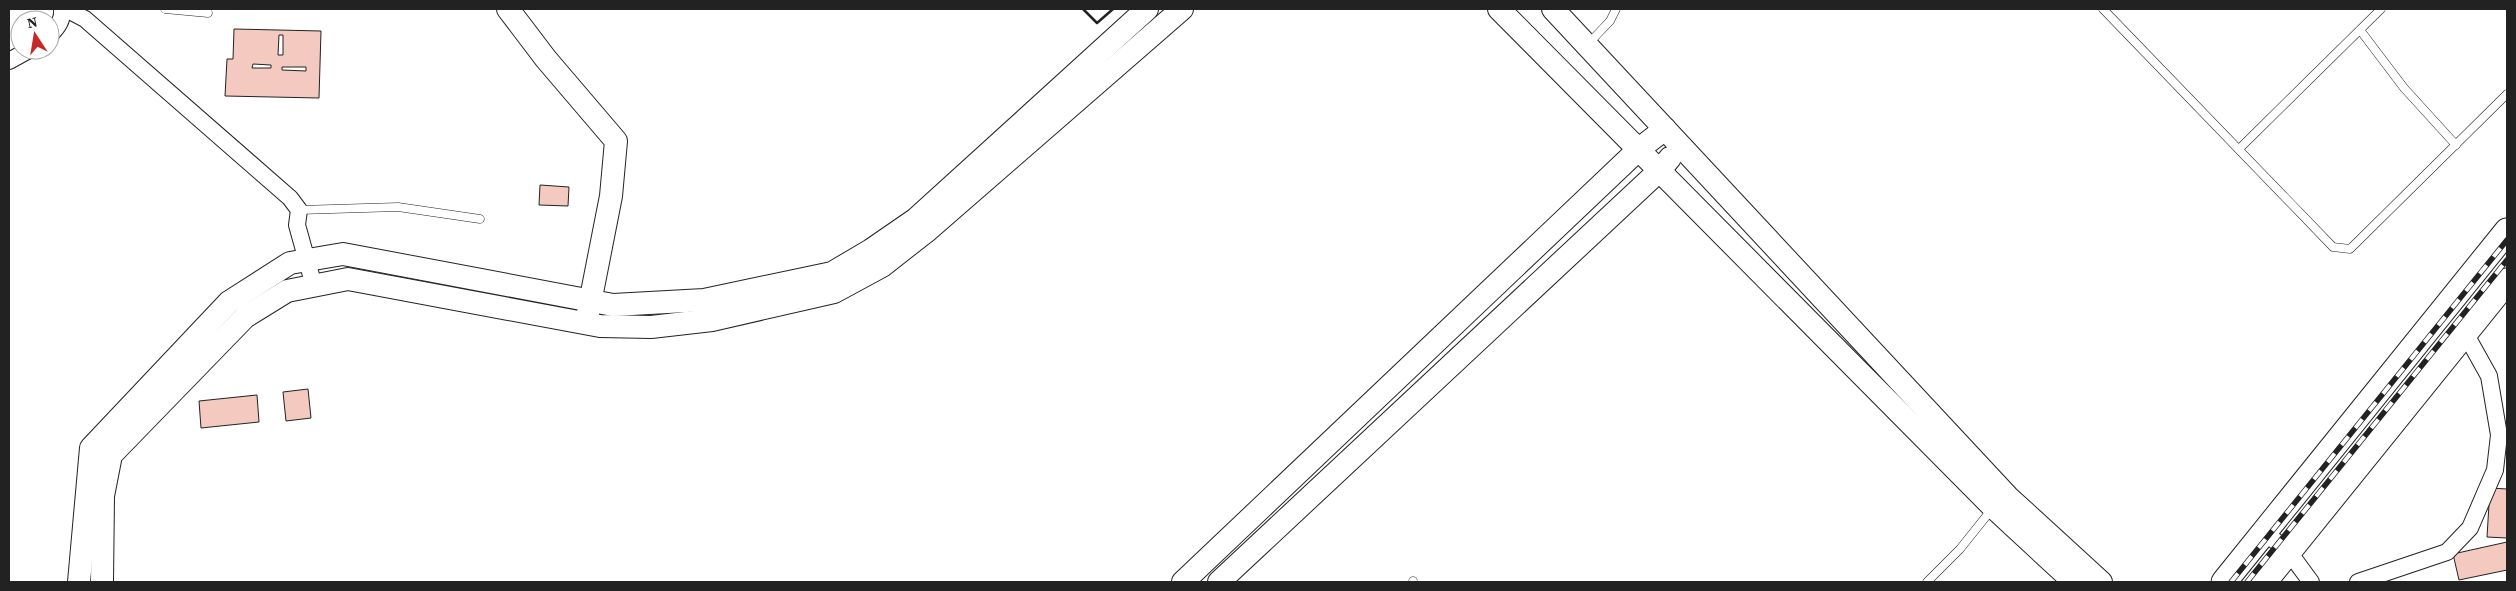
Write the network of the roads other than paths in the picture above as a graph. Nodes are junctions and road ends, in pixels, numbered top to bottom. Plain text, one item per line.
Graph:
1 (64, 9) edge
2 (165, 9) edge
3 (508, 9) edge
4 (1147, 9) edge
5 (1182, 9) edge
6 (1499, 9) edge
7 (1553, 9) edge
8 (1616, 9) edge
9 (2103, 9) edge
10 (2381, 9) edge
11 (208, 12) dead end
12 (60, 22) edge
13 (2360, 30) junction
14 (1587, 44) junction
15 (2507, 94) edge
16 (1665, 129) junction
17 (2456, 144) junction
18 (1680, 146) junction
19 (1639, 149) junction
20 (2239, 149) junction
21 (1660, 170) junction
22 (299, 210) junction
23 (480, 219) dead end
24 (2507, 231) edge
25 (308, 259) junction
26 (2507, 281) edge
27 (314, 286) junction
28 (592, 301) junction
29 (585, 323) junction
30 (2465, 334) junction
31 (2001, 502) junction
32 (2264, 532) junction
33 (2289, 552) junction
34 (79, 582) edge
35 (102, 582) edge
36 (1183, 582) edge
37 (1219, 582) edge
38 (1927, 582) edge
39 (2074, 582) edge
40 (2101, 582) edge
41 (2224, 582) edge
42 (2264, 582) edge
43 (2311, 582) edge
44 (2358, 582) edge

1 - 12 street
1 - 22 street
2 - 11 lane
3 - 28 street
4 - 28 street
5 - 29 street
6 - 19 street
7 - 14 street
8 - 14 lane
9 - 20 lane
10 - 13 lane
13 - 17 lane
13 - 20 lane
14 - 16 street
15 - 17 lane
16 - 18 street
16 - 19 street
17 - 20 lane
18 - 21 street
18 - 31 street
19 - 21 street
19 - 36 street
21 - 31 street
21 - 37 street
22 - 23 lane
22 - 25 street
24 - 32 main road
25 - 27 street
25 - 28 street
25 - 34 street
26 - 30 main road
27 - 29 street
27 - 35 street
28 - 29 street
30 - 33 main road
30 - 44 street
31 - 38 lane
31 - 39 street
31 - 40 street
32 - 33 street
32 - 41 main road
33 - 42 main road
33 - 43 street

